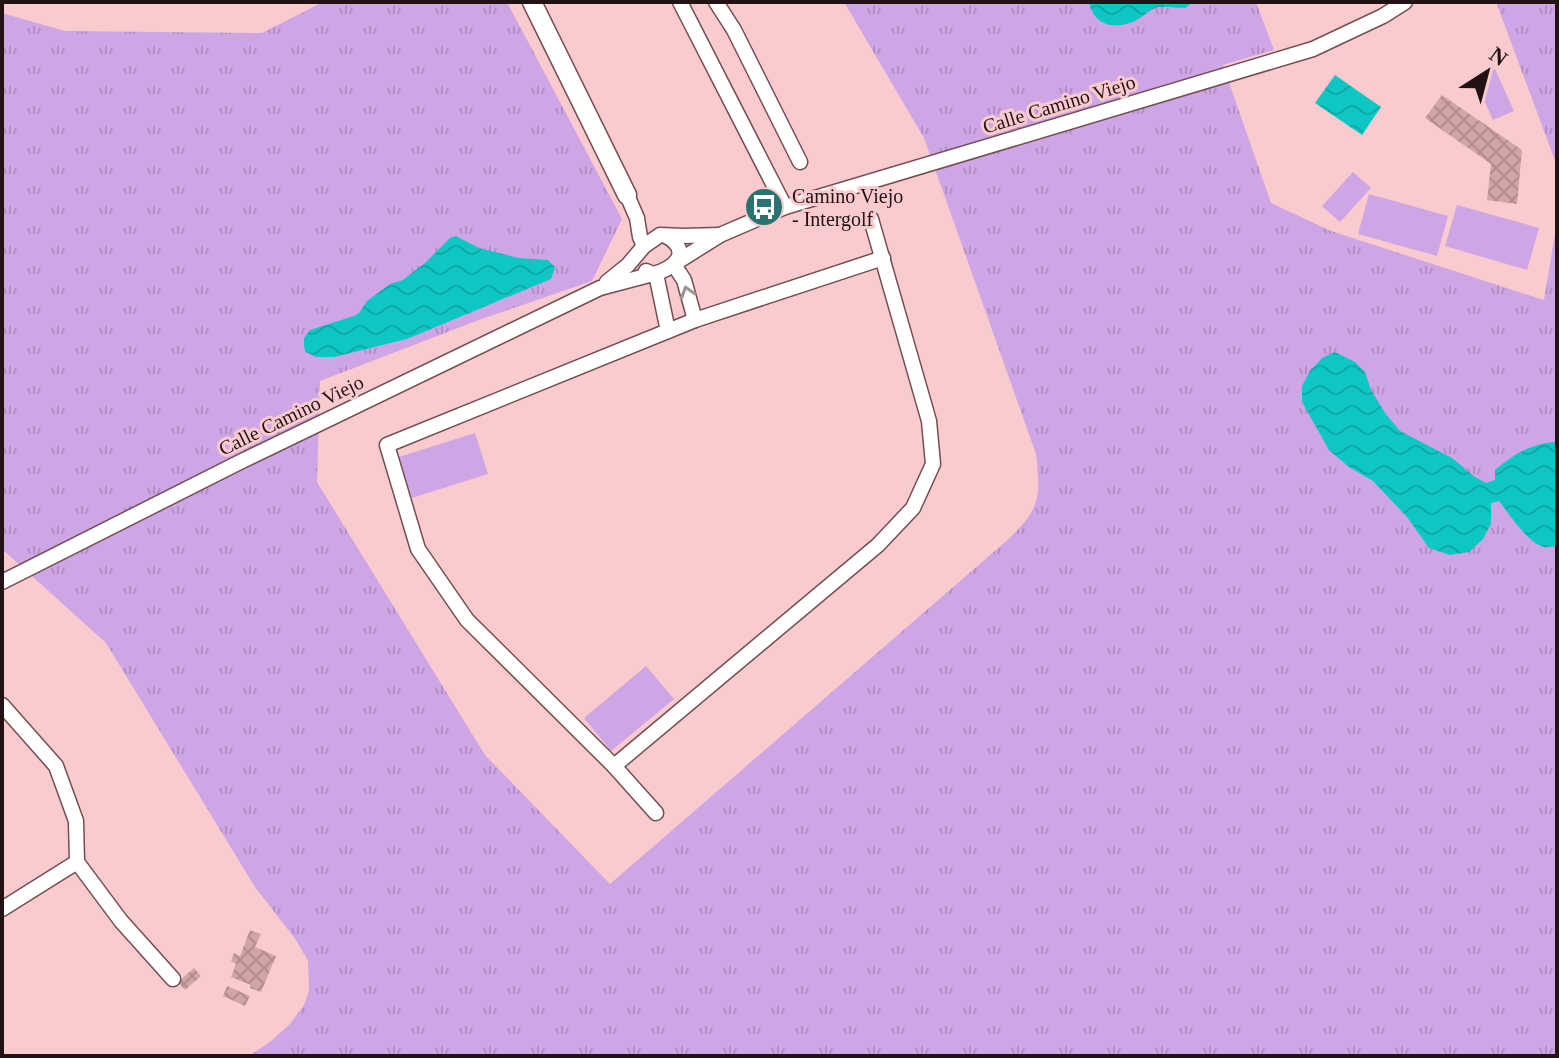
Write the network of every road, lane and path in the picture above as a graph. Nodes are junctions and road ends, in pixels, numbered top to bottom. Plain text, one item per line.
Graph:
1 (532, 2) edge
2 (680, 2) edge
3 (716, 2) edge
4 (1405, 2) edge
5 (800, 162) dead end
6 (627, 195) junction
7 (785, 207) junction
8 (871, 219) dead end
9 (720, 235) junction
10 (663, 236) junction
11 (641, 250) junction
12 (883, 258) junction
13 (676, 264) junction
14 (655, 274) junction
15 (600, 288) junction
16 (695, 320) junction
17 (668, 331) junction
18 (2, 582) edge
19 (2, 705) edge
20 (614, 766) junction
21 (656, 813) dead end
22 (77, 862) junction
23 (2, 909) edge
24 (173, 979) dead end

1 - 6 street
2 - 7 street
3 - 5 street
4 - 7 street, Calle Camino Viejo
6 - 10 street
6 - 11 street
7 - 9 street, Calle Camino Viejo
8 - 12 street
9 - 10 street, Calle Camino Viejo
9 - 13 street, Calle Camino Viejo
10 - 11 street
10 - 13 street
11 - 14 street
11 - 15 street, Calle Camino Viejo
12 - 16 street
12 - 20 street
13 - 14 street
16 -> 13 street
14 - 15 street, Calle Camino Viejo
14 - 17 street
15 - 18 street, Calle Camino Viejo
16 - 17 street
17 - 20 street
19 - 22 street
20 - 21 street
22 - 23 street
22 - 24 street

